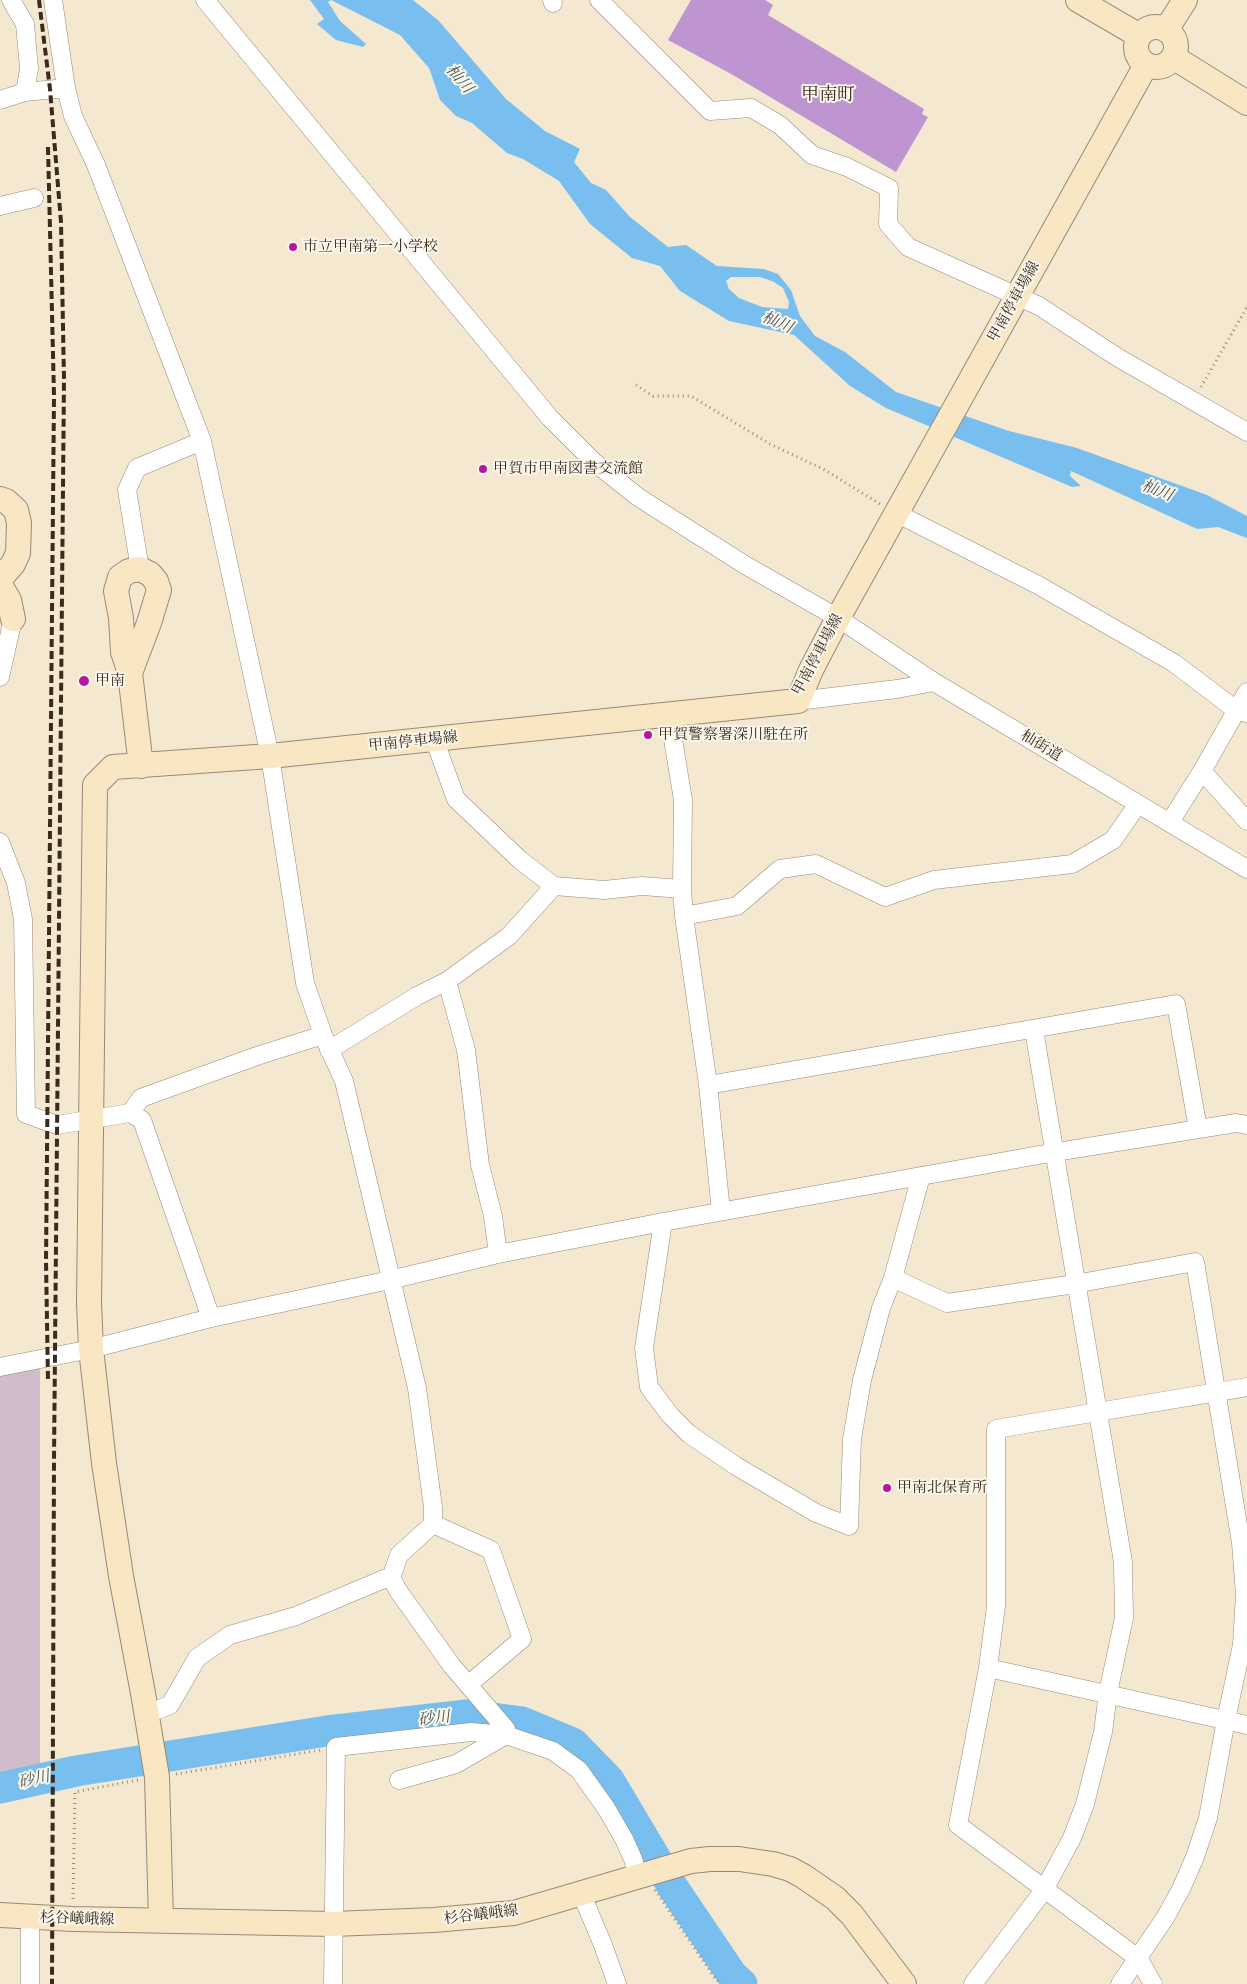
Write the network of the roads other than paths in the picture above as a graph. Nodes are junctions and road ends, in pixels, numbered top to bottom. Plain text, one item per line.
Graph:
1 (11, 0) edge
2 (54, 0) edge
3 (205, 0) edge
4 (599, 0) edge
5 (1078, 0) edge
6 (1185, 0) edge
7 (1166, 30) junction
8 (1138, 35) junction
9 (1173, 57) junction
10 (1146, 65) junction
11 (66, 88) junction
12 (25, 92) junction
13 (0, 100) edge
14 (1247, 102) edge
15 (34, 198) dead end
16 (0, 206) edge
17 (1012, 305) junction
18 (1247, 432) edge
19 (202, 441) junction
20 (0, 499) edge
21 (899, 507) junction
22 (140, 569) junction
23 (0, 579) edge
24 (0, 585) edge
25 (13, 618) joint
26 (838, 618) junction
27 (121, 625) junction
28 (147, 628) junction
29 (130, 673) junction
30 (0, 677) edge
31 (934, 682) junction
32 (798, 700) junction
33 (1242, 705) edge
34 (669, 715) junction
35 (434, 739) junction
36 (270, 756) junction
37 (141, 766) junction
38 (1202, 771) junction
39 (1138, 804) junction
40 (1247, 821) edge
41 (1170, 822) junction
42 (0, 842) edge
43 (1247, 869) edge
44 (554, 886) junction
45 (682, 888) junction
46 (684, 916) junction
47 (447, 981) junction
48 (1034, 1030) junction
49 (326, 1042) junction
50 (708, 1084) junction
51 (130, 1113) junction
52 (92, 1120) junction
53 (1247, 1125) edge
54 (1198, 1129) junction
55 (1056, 1152) junction
56 (921, 1176) junction
57 (721, 1210) junction
58 (662, 1222) junction
59 (498, 1254) junction
60 (893, 1278) junction
61 (390, 1280) junction
62 (1075, 1284) junction
63 (211, 1318) junction
64 (91, 1349) junction
65 (0, 1367) edge
66 (1247, 1387) edge
67 (1216, 1393) junction
68 (1098, 1412) junction
69 (433, 1524) junction
70 (391, 1578) junction
71 (988, 1668) junction
72 (468, 1685) junction
73 (1108, 1693) junction
74 (147, 1714) junction
75 (1226, 1720) junction
76 (1247, 1725) edge
77 (506, 1732) junction
78 (399, 1780) dead end
79 (652, 1873) junction
80 (1044, 1890) junction
81 (581, 1893) junction
82 (0, 1916) edge
83 (30, 1917) junction
84 (161, 1920) junction
85 (333, 1924) junction
86 (1139, 1959) junction
87 (30, 1984) edge
88 (333, 1984) edge
89 (617, 1984) edge
90 (904, 1984) edge
91 (973, 1984) edge
92 (1120, 1984) edge
93 (1153, 1984) edge

1 - 12 street
2 - 11 street
3 - 26 street, 杣街道
4 - 17 street
5 - 8 main road
6 - 7 main road
7 - 8 main road
7 - 9 main road
8 - 10 main road
9 - 10 main road
9 - 14 main road
10 - 17 main road, 甲南停車場線
11 - 12 street
11 - 19 street
12 - 13 street
15 - 16 street
17 - 18 street
17 - 21 main road, 甲南停車場線
19 - 22 street
19 - 36 street
20 - 23 main road
21 - 26 main road, 甲南停車場線
21 - 33 street
22 - 27 main road
22 - 28 main road
24 - 25 main road
25 - 30 street
26 - 31 street, 杣街道
26 - 32 main road, 甲南停車場線
27 - 28 main road
27 - 29 main road
28 - 29 main road
29 - 37 main road
31 - 32 street
31 - 39 street, 杣街道
32 - 34 main road, 甲南停車場線
33 - 38 street
34 - 35 main road, 甲南停車場線
34 - 45 street
35 - 36 main road, 甲南停車場線
35 - 44 street
36 - 37 main road, 甲南停車場線
36 - 49 street
37 - 52 main road, 甲南停車場線
38 - 40 street
38 - 41 street
39 - 41 street, 杣街道
39 - 46 street
41 - 43 street, 杣街道
42 - 52 street
44 - 45 street
44 - 47 street
45 - 46 street
46 - 50 street
47 - 49 street
47 - 59 street
48 - 50 street
48 - 54 street
48 - 55 street
49 - 51 street
49 - 61 street
50 - 57 street
51 - 52 street
51 - 63 street
52 - 64 main road
53 - 54 street
54 - 55 street
55 - 56 street
55 - 62 street
56 - 57 street
56 - 60 street
57 - 58 street
58 - 59 street
58 - 60 street
59 - 61 street
60 - 62 street
61 - 63 street
61 - 69 street
62 - 67 street
62 - 68 street
63 - 64 street
64 - 65 street
64 - 74 main road
66 - 67 street
67 - 68 street
67 - 75 street
68 - 71 street
68 - 73 street
69 - 70 street
69 - 72 street
70 - 72 street
70 - 74 street
71 - 73 street
71 - 80 street
72 - 77 street
73 - 75 street
73 - 80 street
74 - 84 main road
75 - 76 street
75 - 86 street
77 - 78 street
77 - 79 street
77 - 85 street
79 - 81 main road, 杉谷嶬峨線
79 - 90 main road, 杉谷嶬峨線
80 - 86 street
80 - 91 street
81 - 85 main road, 杉谷嶬峨線
81 - 89 street
82 - 83 main road, 杉谷嶬峨線
83 - 84 main road, 杉谷嶬峨線
83 - 87 street
84 - 85 main road, 杉谷嶬峨線
85 - 88 street
86 - 92 street
86 - 93 street

